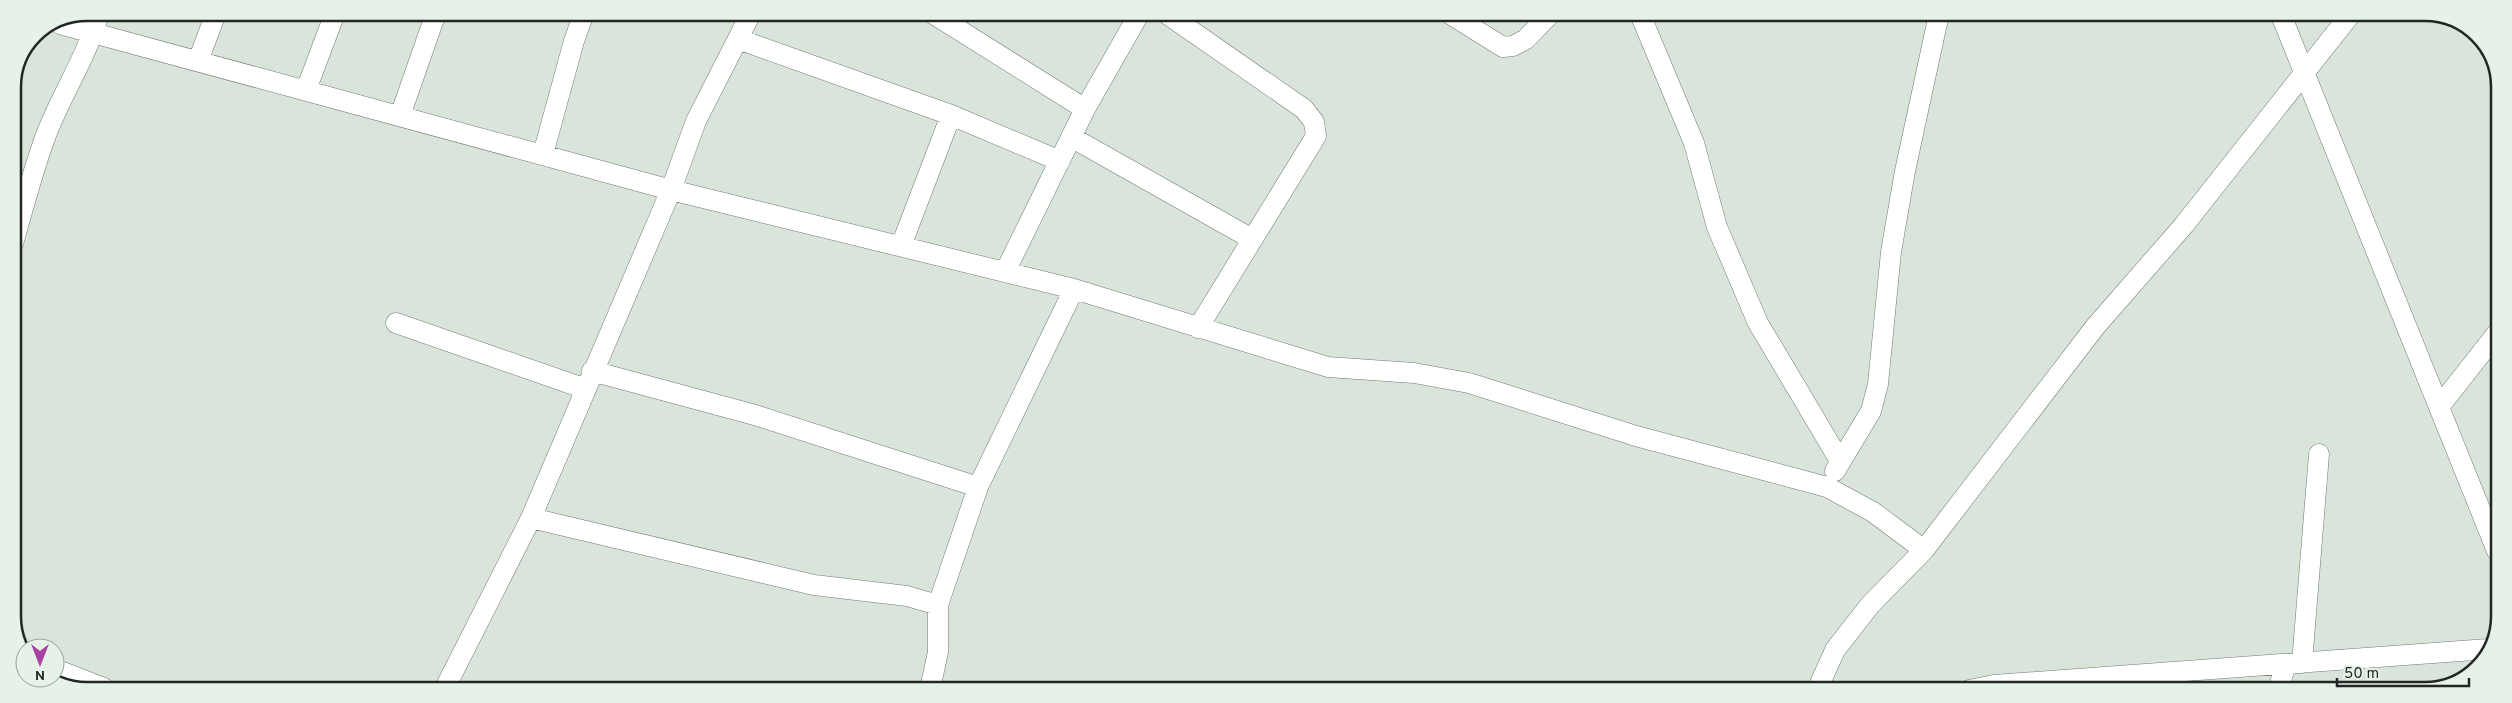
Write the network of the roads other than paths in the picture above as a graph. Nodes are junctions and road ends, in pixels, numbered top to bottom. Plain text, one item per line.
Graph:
1 (97, 21) edge
2 (213, 21) edge
3 (332, 21) edge
4 (433, 21) edge
5 (581, 21) edge
6 (748, 21) edge
7 (945, 21) edge
8 (1135, 21) edge
9 (1177, 21) edge
10 (1461, 21) edge
11 (1543, 21) edge
12 (1643, 21) edge
13 (1937, 21) edge
14 (2283, 21) edge
15 (2345, 21) edge
16 (65, 25) edge
17 (94, 32) junction
18 (738, 39) junction
19 (198, 61) junction
20 (2304, 73) junction
21 (306, 90) junction
22 (1085, 109) junction
23 (952, 115) junction
24 (400, 116) junction
25 (1072, 137) junction
26 (543, 154) junction
27 (1060, 161) junction
28 (671, 190) junction
29 (21, 215) edge
30 (1252, 239) junction
31 (901, 246) junction
32 (1005, 272) junction
33 (1074, 289) junction
34 (396, 322) dead end
35 (1198, 328) junction
36 (2491, 341) edge
37 (589, 380) junction
38 (2439, 407) junction
39 (2319, 454) dead end
40 (1840, 462) junction
41 (978, 487) junction
42 (1827, 487) junction
43 (531, 518) junction
44 (2491, 536) edge
45 (1924, 550) junction
46 (938, 605) junction
47 (2481, 649) edge
48 (2294, 663) junction
49 (65, 673) edge
50 (89, 682) edge
51 (448, 682) edge
52 (932, 682) edge
53 (1821, 682) edge
54 (2144, 682) edge
55 (2283, 682) edge

1 - 17 street
2 - 19 street
3 - 21 street
4 - 24 street
5 - 26 street
6 - 18 street
7 - 22 street
8 - 22 street
9 - 30 street
10 - 11 street
12 - 40 street
13 - 40 street
14 - 20 street
15 - 20 street
16 - 17 street
17 - 19 street
17 - 29 street
18 - 23 street
18 - 28 street
19 - 21 street
20 - 38 street
20 - 45 street
21 - 24 street
22 - 25 street
23 - 27 street
23 - 31 street
24 - 26 street
25 - 27 street
25 - 30 street
26 - 28 street
27 - 32 street
28 - 31 street
28 - 37 street
30 - 35 street
31 - 32 street
32 - 33 street
33 - 35 street
33 - 41 street
34 - 37 street
35 - 42 street
36 - 38 street
37 - 41 street
37 - 43 street
38 - 44 street
39 - 48 street
40 - 42 street
41 - 46 street
42 - 45 street
43 - 46 street
43 - 51 street
45 - 53 street
46 - 52 street
47 - 48 street
48 - 54 street
48 - 55 street
49 - 50 street

